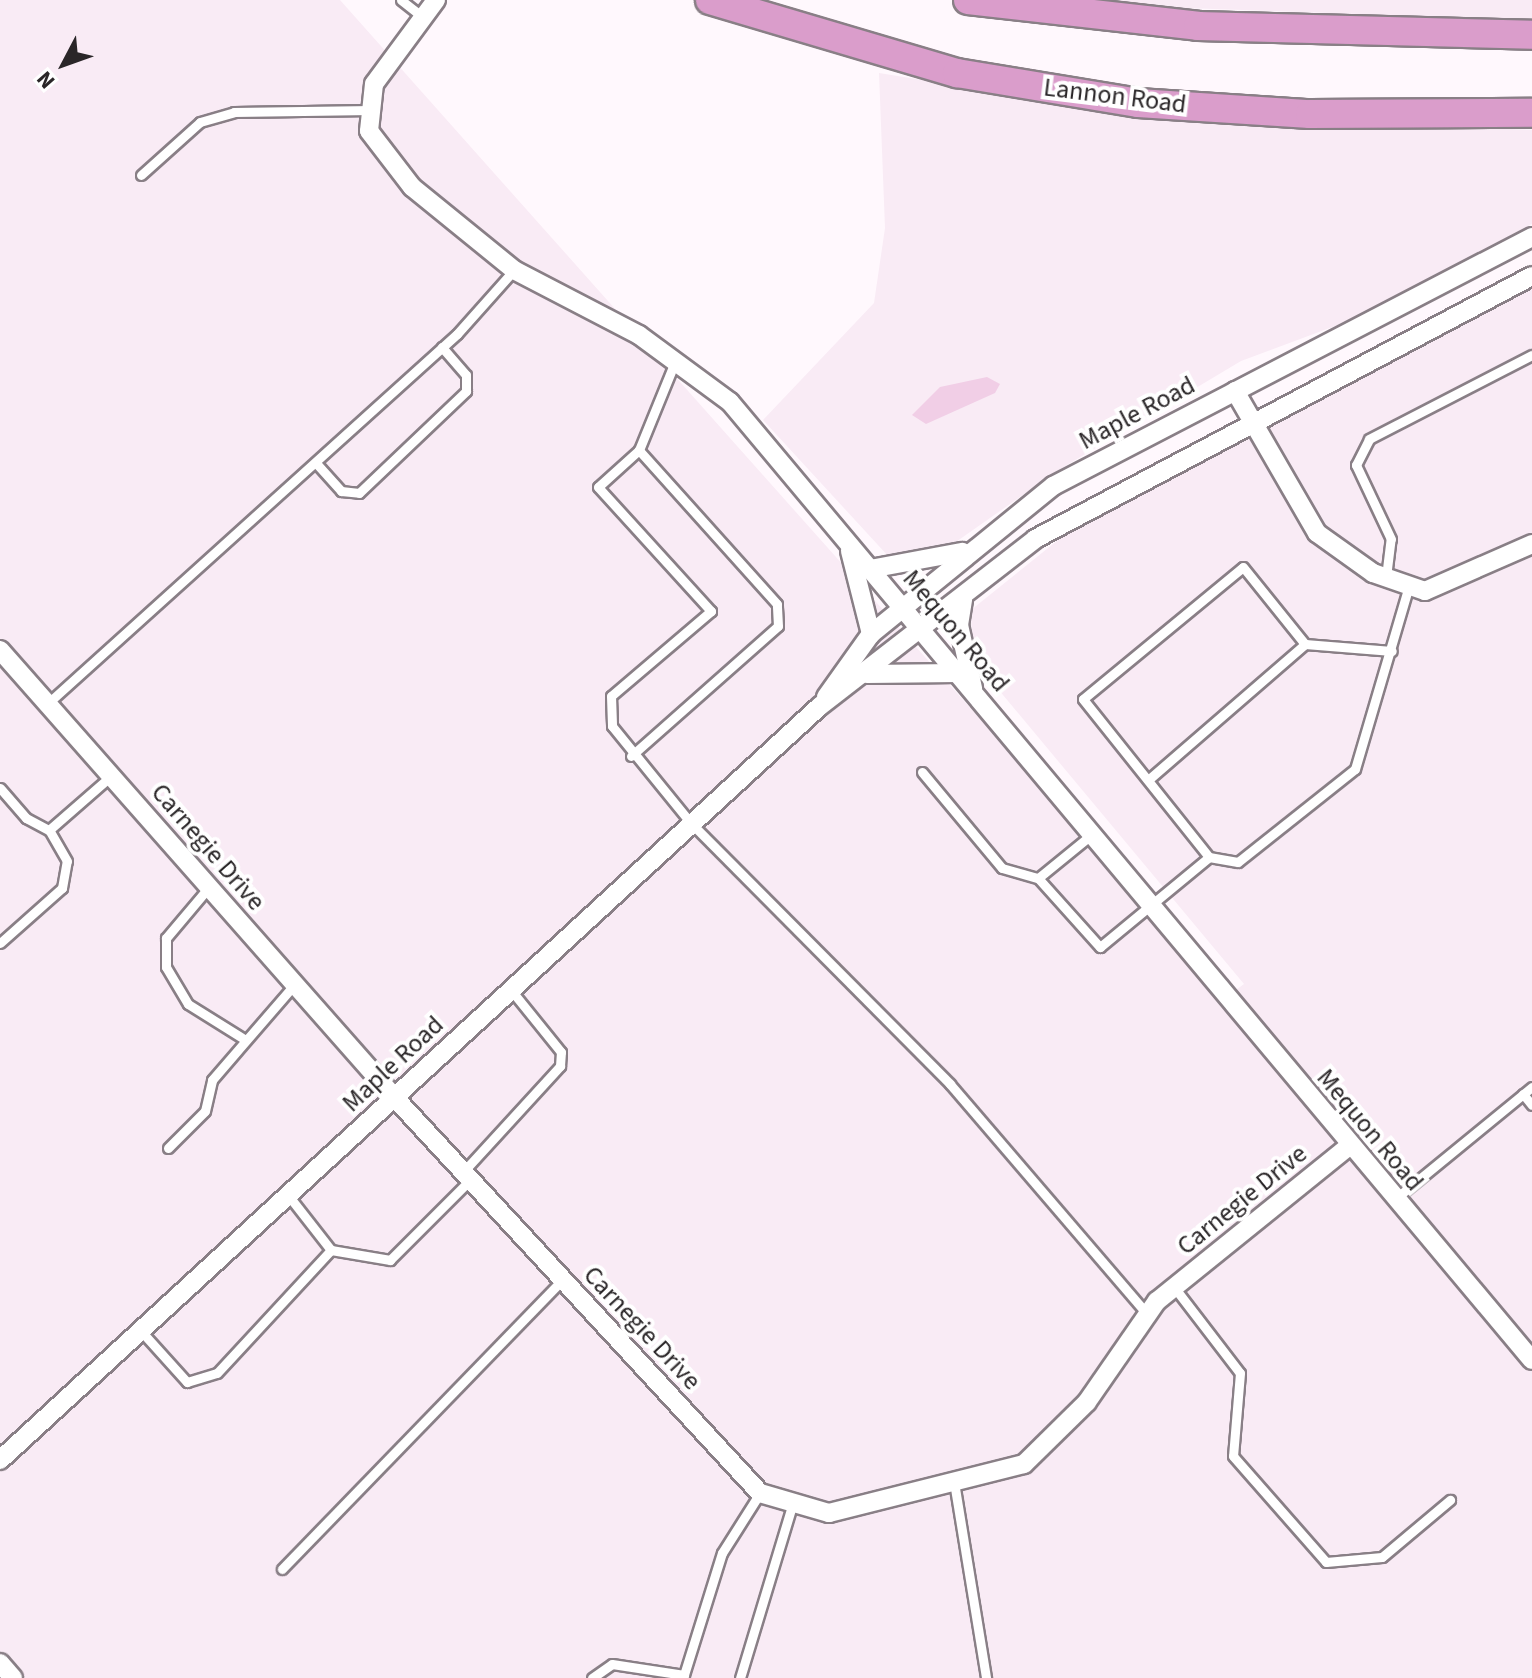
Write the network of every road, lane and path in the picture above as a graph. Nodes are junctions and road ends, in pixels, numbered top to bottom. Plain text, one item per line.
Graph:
1 (401, 0) edge
2 (436, 0) edge
3 (710, 0) edge
4 (968, 0) edge
5 (425, 19) junction
6 (1532, 35) edge
7 (1532, 94) edge
8 (372, 110) junction
9 (1471, 113) junction
10 (1532, 113) edge
11 (141, 175) dead end
12 (1532, 237) edge
13 (514, 270) junction
14 (1532, 276) edge
15 (442, 347) junction
16 (1532, 355) edge
17 (675, 362) junction
18 (1235, 391) junction
19 (1251, 421) junction
20 (639, 450) junction
21 (316, 463) junction
22 (847, 541) junction
23 (1532, 544) edge
24 (972, 549) junction
25 (870, 569) junction
26 (1386, 577) junction
27 (1409, 586) junction
28 (963, 600) junction
29 (902, 607) junction
30 (922, 633) junction
31 (871, 634) junction
32 (1305, 644) junction
33 (0, 650) edge
34 (1392, 651) junction
35 (958, 673) junction
36 (867, 674) junction
37 (975, 694) junction
38 (47, 704) junction
39 (820, 706) junction
40 (631, 756) junction
41 (922, 772) dead end
42 (111, 776) junction
43 (1148, 780) junction
44 (0, 788) edge
45 (690, 822) junction
46 (49, 830) junction
47 (1091, 835) junction
48 (1209, 857) junction
49 (1038, 878) junction
50 (209, 887) junction
51 (1148, 903) junction
52 (0, 943) edge
53 (295, 984) junction
54 (511, 990) junction
55 (244, 1039) junction
56 (1532, 1087) edge
57 (1523, 1094) junction
58 (395, 1098) junction
59 (1532, 1105) edge
60 (1349, 1146) junction
61 (168, 1148) dead end
62 (466, 1176) junction
63 (288, 1195) junction
64 (1395, 1199) junction
65 (331, 1250) junction
66 (562, 1280) junction
67 (1174, 1287) junction
68 (1147, 1314) junction
69 (141, 1331) junction
70 (1532, 1360) edge
71 (0, 1460) edge
72 (954, 1482) junction
73 (760, 1493) junction
74 (1450, 1500) dead end
75 (793, 1503) junction
76 (282, 1569) dead end
77 (0, 1663) edge
78 (683, 1676) edge
79 (13, 1678) edge
80 (592, 1678) edge
81 (740, 1678) edge
82 (986, 1678) edge

1 - 5 lane
2 - 5 street, Mequon Road
3 - 9 main road, Lannon Road
4 - 6 main road
5 - 8 street, Mequon Road
7 - 9 main road
8 - 11 lane
8 - 13 street, Mequon Road
9 - 10 main road, Lannon Road
12 - 18 street, Maple Road
13 - 15 lane
13 - 17 street, Mequon Road
14 - 19 street, Maple Road
15 - 21 lane
15 - 21 lane
16 - 26 lane
17 - 20 lane
17 - 22 street, Mequon Road
18 - 19 street
18 - 24 street, Maple Road
19 - 26 street
19 - 28 street, Maple Road
20 - 40 lane
20 - 40 lane
21 - 38 lane
22 - 25 street, Mequon Road
22 - 31 street
23 - 27 street
24 - 25 street
24 - 29 street, Maple Road
25 - 29 street, Mequon Road
26 - 27 street
27 - 34 lane
28 - 30 street, Maple Road
28 - 37 street
29 - 30 street, Mequon Road
29 - 31 street, Maple Road
30 - 35 street, Mequon Road
30 - 36 street, Maple Road
31 - 39 street, Maple Road
32 - 34 lane
32 - 43 lane
32 - 43 lane
33 - 38 street, Carnegie Drive
34 - 48 lane
35 - 36 street
35 - 37 street, Mequon Road
36 - 39 street, Maple Road
37 - 47 street, Mequon Road
38 - 42 street, Carnegie Drive
39 - 45 street, Maple Road
40 - 45 lane
41 - 49 lane
42 - 46 lane
42 - 50 street, Carnegie Drive
43 - 48 lane
44 - 46 lane
45 - 54 street, Maple Road
45 - 68 lane
46 - 52 lane
47 - 49 lane
47 - 51 street, Mequon Road
48 - 51 lane
49 - 51 lane
50 - 53 street, Carnegie Drive
50 - 55 lane
51 - 60 street, Mequon Road
53 - 55 lane
53 - 58 street, Carnegie Drive
54 - 58 street, Maple Road
54 - 62 lane
55 - 61 lane
56 - 57 lane
57 - 59 lane
57 - 64 lane
58 - 62 street, Carnegie Drive
58 - 63 street, Maple Road
60 - 64 street, Mequon Road
60 - 67 street, Carnegie Drive
62 - 65 lane
62 - 66 street, Carnegie Drive
63 - 65 lane
63 - 69 street, Maple Road
64 - 70 street, Mequon Road
65 - 69 lane
66 - 73 street, Carnegie Drive
66 - 76 lane
67 - 68 street, Carnegie Drive
67 - 74 lane
68 - 72 street, Carnegie Drive
69 - 71 street, Maple Road
72 - 75 street, Carnegie Drive
72 - 82 lane
73 - 75 street, Carnegie Drive
73 - 78 lane
75 - 81 lane
77 - 79 street
78 - 80 lane

